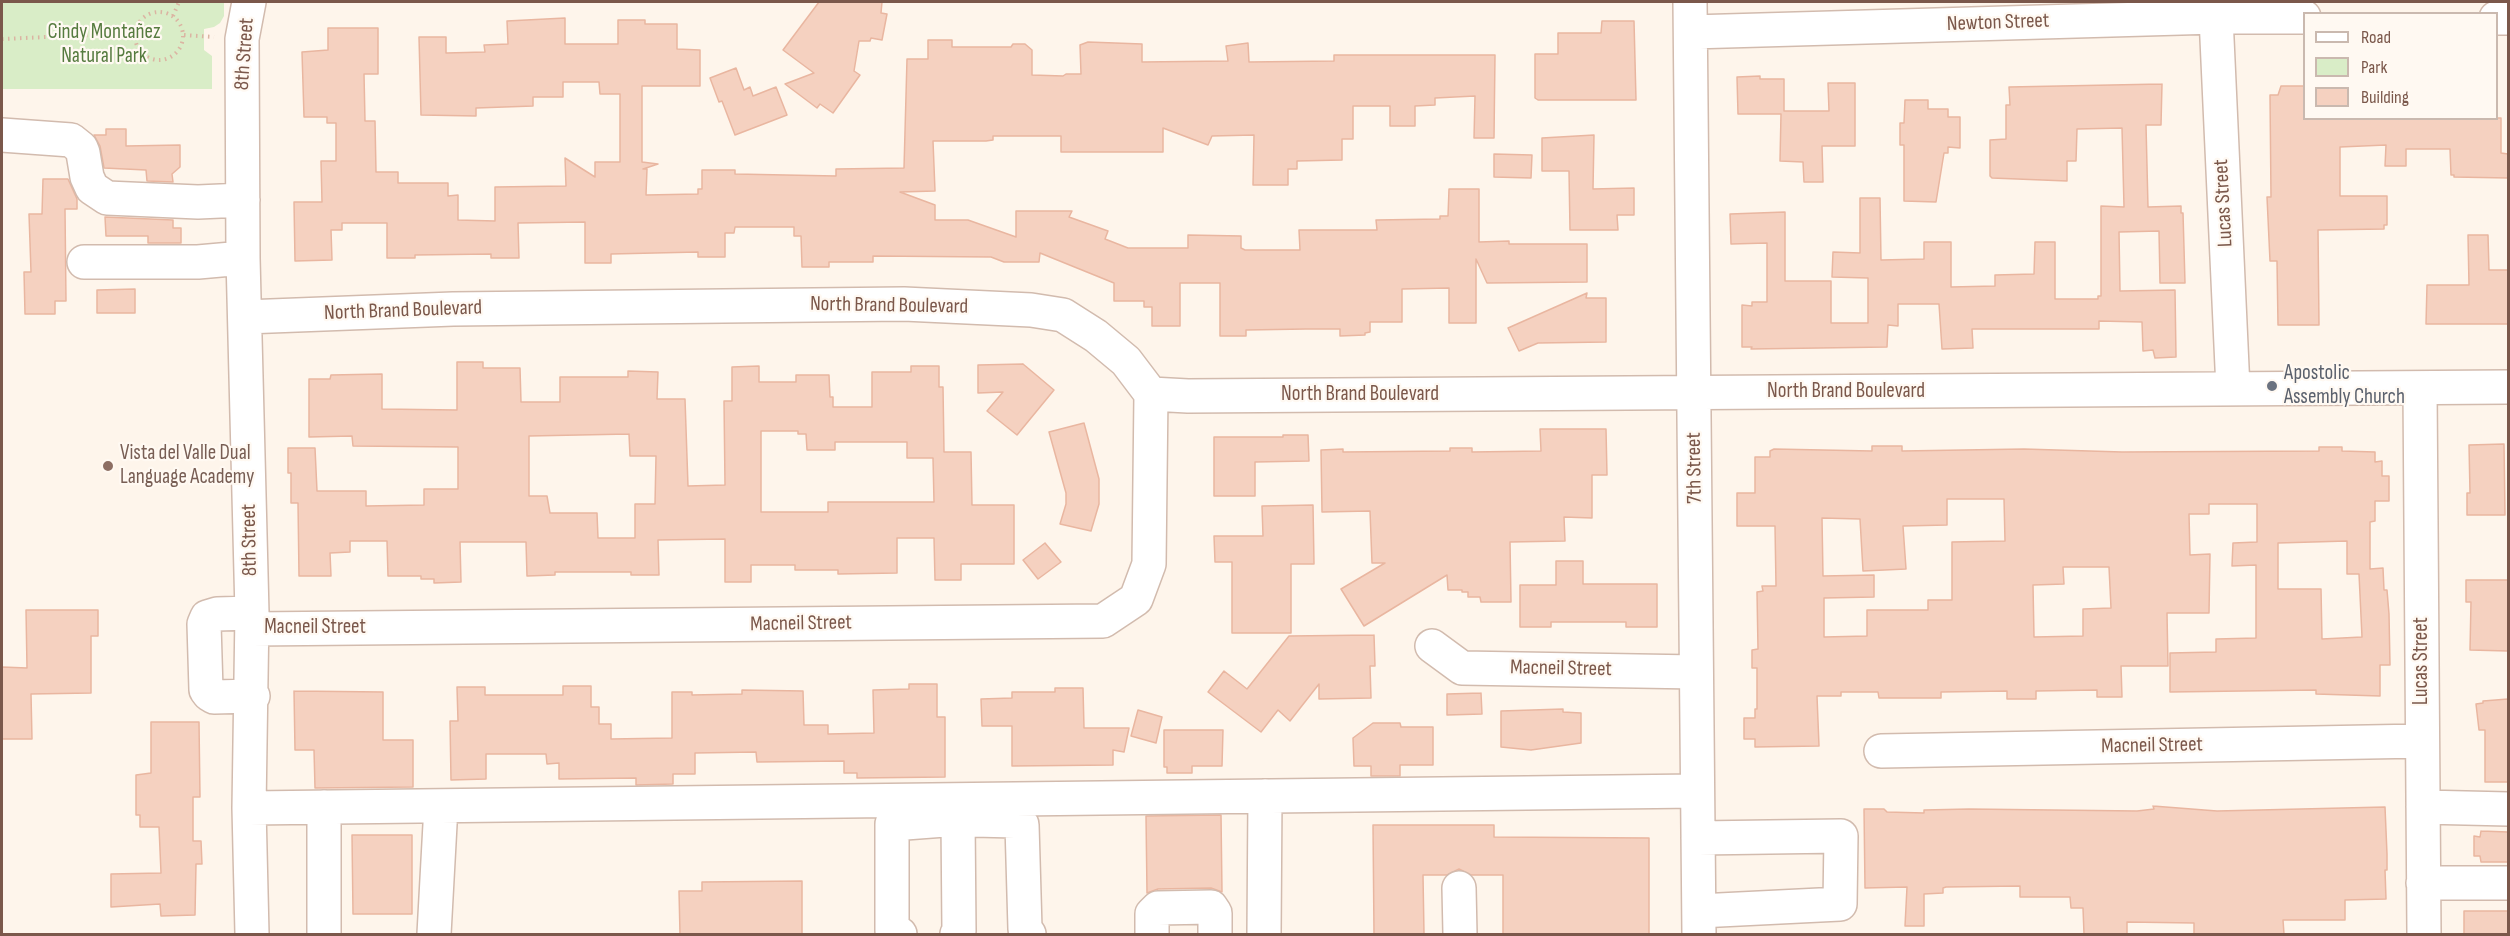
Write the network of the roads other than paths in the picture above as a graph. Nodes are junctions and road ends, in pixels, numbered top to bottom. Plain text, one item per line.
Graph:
1 (249, 2) edge
2 (1691, 17) edge
3 (2216, 17) junction
4 (2303, 17) edge
5 (2, 135) edge
6 (243, 200) junction
7 (243, 258) junction
8 (84, 262) dead end
9 (245, 317) junction
10 (2508, 387) edge
11 (2420, 388) junction
12 (2233, 389) junction
13 (1694, 393) junction
14 (1151, 394) junction
15 (252, 621) junction
16 (1432, 646) dead end
17 (1696, 672) junction
18 (252, 696) junction
19 (2422, 741) junction
20 (1881, 751) dead end
21 (1697, 791) junction
22 (1265, 796) junction
23 (441, 806) junction
24 (324, 807) junction
25 (2423, 807) junction
26 (249, 808) junction
27 (2508, 809) edge
28 (958, 819) junction
29 (1698, 838) junction
30 (2423, 883) junction
31 (2508, 883) edge
32 (1460, 888) dead end
33 (1699, 923) edge
34 (252, 934) edge
35 (324, 934) edge
36 (434, 934) edge
37 (900, 934) edge
38 (957, 934) edge
39 (1029, 934) edge
40 (1152, 934) edge
41 (1215, 934) edge
42 (1264, 934) edge
43 (1460, 934) edge
44 (2424, 934) edge

1 - 6 street, 8th Street
2 - 3 street, Newton Street
2 - 13 street, 7th Street
3 - 4 street, Newton Street
3 - 12 street, Lucas Street
5 - 6 street
6 - 7 street, 8th Street
7 - 8 street
7 - 9 street, 8th Street
9 - 14 street, North Brand Boulevard
9 - 15 street, 8th Street
10 - 11 street, North Brand Boulevard
11 - 12 street, North Brand Boulevard
11 - 19 street, Lucas Street
12 - 13 street, North Brand Boulevard
13 - 14 street, North Brand Boulevard
13 - 17 street, 7th Street
14 - 15 street, Macneil Street
15 - 18 street, 8th Street
15 - 18 street, Macneil Street
16 - 17 street, Macneil Street
17 - 21 street, 7th Street
18 - 26 street, 8th Street
19 - 20 street, Macneil Street
19 - 25 street, Lucas Street
21 - 22 street
21 - 29 street, 7th Street
22 - 23 street
22 - 42 street
23 - 24 street
23 - 36 street
24 - 26 street
24 - 35 street
25 - 27 street
25 - 30 street, Lucas Street
26 - 34 street, 8th Street
28 - 37 street
28 - 38 street
28 - 39 street
29 - 33 street, 7th Street
29 - 33 street
30 - 31 street
30 - 44 street, Lucas Street
32 - 43 street
40 - 41 street

